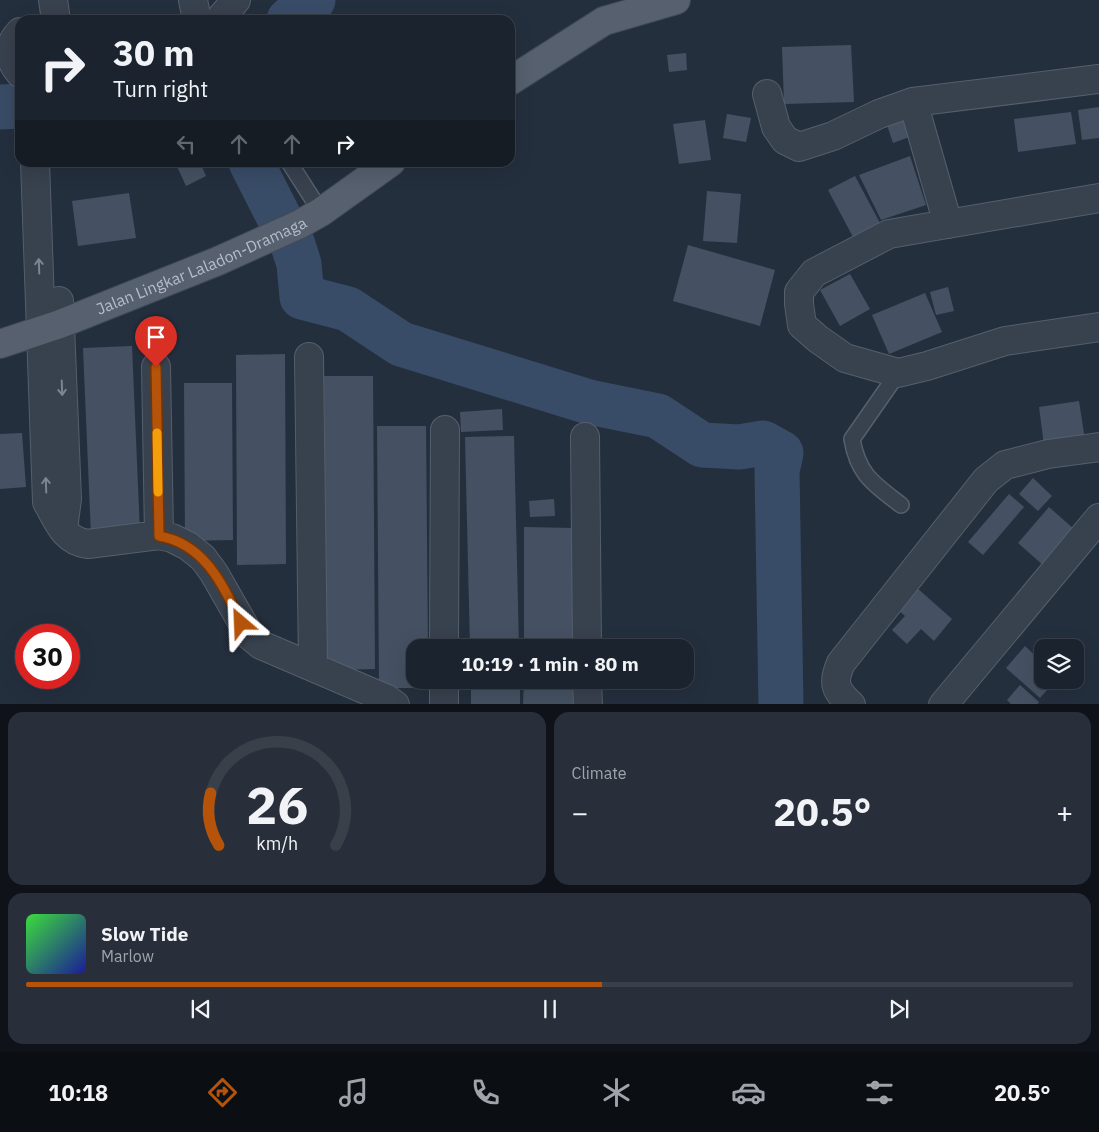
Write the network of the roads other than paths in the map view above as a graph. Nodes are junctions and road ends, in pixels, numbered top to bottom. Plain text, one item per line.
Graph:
1 (53, 0) edge
2 (194, 0) edge
3 (236, 0) edge
4 (676, 0) edge
5 (52, 15) edge
6 (55, 15) edge
7 (196, 15) edge
8 (223, 15) edge
9 (515, 78) edge
10 (1099, 79) edge
11 (767, 94) dead end
12 (913, 102) junction
13 (35, 167) edge
14 (54, 167) edge
15 (291, 167) edge
16 (384, 167) edge
17 (1099, 198) edge
18 (310, 218) junction
19 (948, 224) junction
20 (50, 327) junction
21 (1099, 327) edge
22 (0, 344) edge
23 (309, 357) dead end
24 (156, 367) dead end
25 (898, 374) junction
26 (445, 430) dead end
27 (585, 437) dead end
28 (1099, 447) edge
29 (901, 505) dead end
30 (1099, 518) edge
31 (159, 536) junction
32 (444, 639) edge
33 (587, 639) edge
34 (312, 666) junction
35 (444, 689) edge
36 (588, 689) edge
37 (395, 704) edge
38 (444, 704) edge
39 (588, 704) edge
40 (851, 704) edge
41 (943, 704) edge

1 - 5 street
1 - 6 street
2 - 7 street
3 - 8 street
4 - 9 main road
10 - 12 street
11 - 12 street
12 - 19 street
20 -> 13 street
14 - 20 street
15 - 18 lane
16 - 18 main road, Jalan Lingkar Laladon-Dramaga
17 - 19 street
18 - 20 main road, Jalan Lingkar Laladon-Dramaga
19 - 25 street
20 - 22 main road, Jalan Lingkar Laladon-Dramaga
20 - 31 street
21 - 25 street
23 - 34 street
24 - 31 street
25 - 29 lane
26 - 32 street
27 - 33 street
28 - 40 street
30 - 41 street
31 - 34 street
34 - 37 street
35 - 38 street
36 - 39 street

